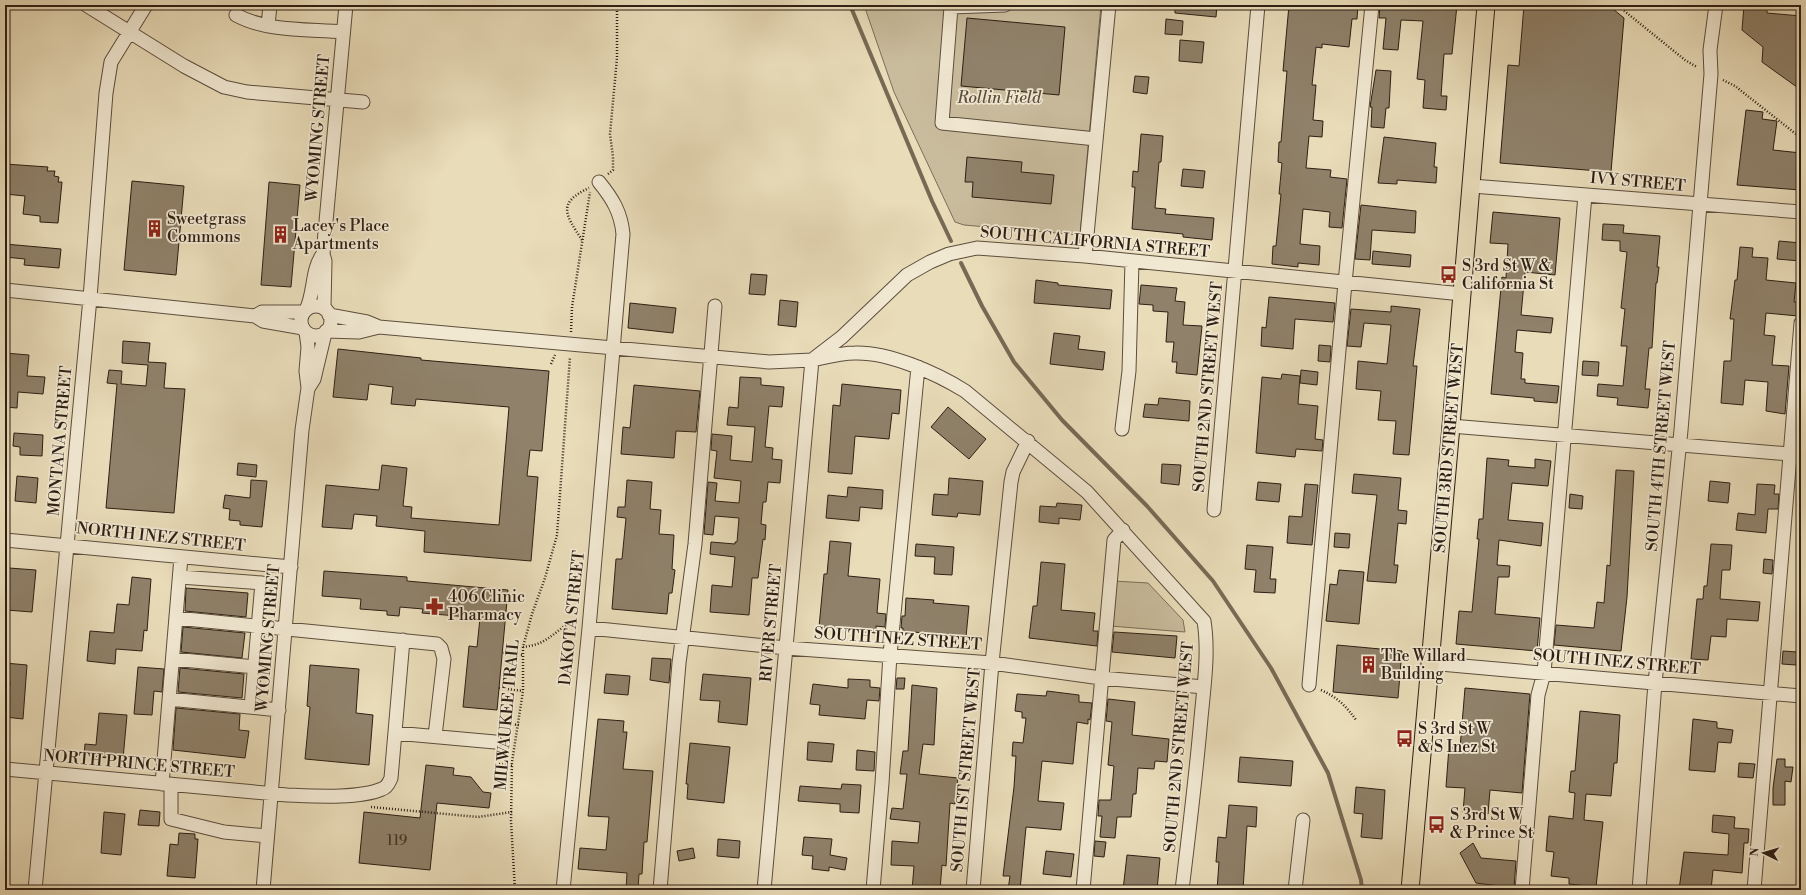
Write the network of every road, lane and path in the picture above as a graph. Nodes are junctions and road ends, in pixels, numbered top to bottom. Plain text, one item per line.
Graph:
1 (86, 5) edge
2 (146, 5) edge
3 (270, 5) edge
4 (346, 5) edge
5 (1004, 5) edge
6 (1109, 5) edge
7 (1258, 5) edge
8 (1372, 5) edge
9 (1486, 5) edge
10 (1617, 5) edge
11 (1716, 5) edge
12 (236, 15) dead end
13 (268, 26) junction
14 (129, 31) junction
15 (343, 32) junction
16 (1690, 63) dead end
17 (1732, 84) dead end
18 (337, 100) junction
19 (363, 102) dead end
20 (1801, 138) edge
21 (1096, 139) junction
22 (595, 185) joint
23 (1472, 186) junction
24 (1585, 195) junction
25 (1700, 204) junction
26 (1801, 212) edge
27 (582, 240) dead end
28 (323, 254) junction
29 (1085, 256) junction
30 (1132, 261) junction
31 (1235, 271) junction
32 (1345, 283) junction
33 (5, 290) edge
34 (1462, 294) junction
35 (90, 298) junction
36 (715, 306) dead end
37 (305, 311) junction
38 (328, 313) junction
39 (255, 316) junction
40 (1801, 323) edge
41 (379, 327) junction
42 (304, 330) junction
43 (325, 332) junction
44 (612, 348) junction
45 (570, 350) junction
46 (711, 358) junction
47 (812, 360) junction
48 (918, 367) junction
49 (308, 388) junction
50 (1451, 426) junction
51 (1122, 429) dead end
52 (1564, 436) junction
53 (1028, 441) junction
54 (1679, 445) junction
55 (1795, 454) edge
56 (1214, 510) dead end
57 (1123, 530) junction
58 (5, 540) edge
59 (68, 545) junction
60 (181, 557) junction
61 (290, 567) junction
62 (180, 577) junction
63 (176, 618) junction
64 (584, 624) junction
65 (258, 626) junction
66 (286, 629) junction
67 (684, 637) junction
68 (403, 640) junction
69 (523, 648) junction
70 (786, 648) junction
71 (503, 653) dead end
72 (523, 655) junction
73 (890, 655) junction
74 (172, 659) junction
75 (992, 663) junction
76 (1429, 664) junction
77 (255, 667) junction
78 (1544, 673) junction
79 (1101, 678) junction
80 (1655, 683) junction
81 (1309, 685) joint
82 (1204, 687) junction
83 (499, 688) dead end
84 (523, 690) junction
85 (1771, 693) junction
86 (1801, 696) edge
87 (169, 699) junction
88 (251, 707) junction
89 (279, 710) junction
90 (1356, 720) dead end
91 (500, 723) dead end
92 (519, 725) junction
93 (396, 733) junction
94 (435, 736) junction
95 (495, 742) dead end
96 (499, 764) dead end
97 (513, 766) junction
98 (5, 770) edge
99 (46, 774) junction
100 (166, 784) junction
101 (271, 793) junction
102 (364, 806) dead end
103 (512, 812) junction
104 (1303, 820) dead end
105 (267, 836) junction
106 (35, 890) edge
107 (263, 890) edge
108 (515, 890) edge
109 (562, 890) edge
110 (660, 890) edge
111 (764, 890) edge
112 (873, 890) edge
113 (973, 890) edge
114 (1083, 890) edge
115 (1182, 890) edge
116 (1295, 890) edge
117 (1410, 890) edge
118 (1522, 890) edge
119 (1639, 890) edge
120 (1754, 890) edge

1 - 14 street
2 - 14 street, MONTANA STREET
3 - 13 street
4 - 15 street, WYOMING STREET
5 - 21 street
6 - 21 street
7 - 31 street, SOUTH 2ND STREET WEST
8 - 32 street
9 - 23 main road, SOUTH 3RD STREET WEST
10 - 16 path
11 - 25 street, SOUTH 4TH STREET WEST
12 - 13 street
13 - 15 street
14 - 18 street
14 - 35 street, MONTANA STREET
15 - 18 street, WYOMING STREET
17 - 20 path
18 - 19 street
18 - 28 street, WYOMING STREET
21 - 29 street
22 - 27 path
22 - 44 street, DAKOTA STREET
23 - 24 street, IVY STREET
23 - 34 main road, SOUTH 3RD STREET WEST
24 - 25 street, IVY STREET
24 - 52 street
25 - 26 street, IVY STREET
25 - 54 street, SOUTH 4TH STREET WEST
28 - 37 street, WYOMING STREET
28 - 38 street, WYOMING STREET
29 - 30 street, SOUTH CALIFORNIA STREET
29 - 47 street, SOUTH CALIFORNIA STREET
30 - 31 street, SOUTH CALIFORNIA STREET
30 - 51 street
31 - 32 street, SOUTH CALIFORNIA STREET
31 - 56 street, SOUTH 2ND STREET WEST
32 - 34 street, SOUTH CALIFORNIA STREET
32 - 81 street
33 - 35 street
34 - 50 main road, SOUTH 3RD STREET WEST
35 - 39 street
35 - 59 street, MONTANA STREET
36 - 46 street
37 - 38 street
37 - 39 street
37 - 42 street
38 - 41 street
38 - 43 street
39 - 42 street
40 - 55 street
41 - 43 street
41 - 45 street
42 - 43 street
42 - 49 street, WYOMING STREET
43 - 49 street, WYOMING STREET
44 - 45 street
44 - 46 street
44 - 64 street, DAKOTA STREET
45 - 69 path, MILWAUKEE TRAIL
46 - 47 street
46 - 67 street
47 - 48 street, SOUTH 2ND STREET WEST
47 - 70 street, RIVER STREET
48 - 53 street, SOUTH 2ND STREET WEST
48 - 73 street
49 - 61 street, WYOMING STREET
50 - 52 street
50 - 76 main road, SOUTH 3RD STREET WEST
52 - 54 street
52 - 78 street
53 - 57 street, SOUTH 2ND STREET WEST
53 - 75 street, SOUTH 1ST STREET WEST
54 - 55 street
54 - 80 street, SOUTH 4TH STREET WEST
55 - 85 street
57 - 79 street
57 - 82 street, SOUTH 2ND STREET WEST
58 - 59 street, NORTH INEZ STREET
59 - 60 street, NORTH INEZ STREET
59 - 99 street, MONTANA STREET
60 - 61 street, NORTH INEZ STREET
60 - 62 street
61 - 66 street, WYOMING STREET
62 - 63 street
62 - 65 street
63 - 65 street
63 - 74 street
64 - 67 street, SOUTH INEZ STREET
64 - 69 path
64 - 109 street, DAKOTA STREET
65 - 66 street
65 - 77 street
66 - 68 street
66 - 89 street, WYOMING STREET
67 - 70 street, SOUTH INEZ STREET
67 - 110 street
68 - 93 street, NORTH PRINCE STREET
68 - 94 street
69 - 72 path, MILWAUKEE TRAIL
70 - 73 street, SOUTH INEZ STREET
70 - 111 street, RIVER STREET
71 - 72 path
72 - 84 path, MILWAUKEE TRAIL
73 - 75 street, SOUTH INEZ STREET
73 - 112 street
74 - 77 street
74 - 87 street
75 - 79 street, SOUTH INEZ STREET
75 - 113 street, SOUTH 1ST STREET WEST
76 - 78 street, SOUTH INEZ STREET
76 - 117 main road, SOUTH 3RD STREET WEST
77 - 88 street
78 - 80 street, SOUTH INEZ STREET
78 - 118 street
79 - 82 street, SOUTH INEZ STREET
79 - 114 street
80 - 85 street, SOUTH INEZ STREET
80 - 119 street, SOUTH 4TH STREET WEST
81 - 90 path
82 - 115 street, SOUTH 2ND STREET WEST
83 - 84 path
84 - 92 path, MILWAUKEE TRAIL
85 - 86 street, SOUTH INEZ STREET
85 - 120 street
87 - 88 street
87 - 100 street
88 - 89 street
89 - 101 street, WYOMING STREET
91 - 92 path
92 - 97 path, MILWAUKEE TRAIL
93 - 94 street
93 - 101 street, NORTH PRINCE STREET
94 - 95 street
96 - 97 path
97 - 103 path, MILWAUKEE TRAIL
98 - 99 street, NORTH PRINCE STREET
99 - 100 street, NORTH PRINCE STREET
99 - 106 street, MONTANA STREET
100 - 101 street, NORTH PRINCE STREET
100 - 105 street
101 - 105 street, WYOMING STREET
102 - 103 path
103 - 108 path, MILWAUKEE TRAIL
104 - 116 street
105 - 107 street, WYOMING STREET

